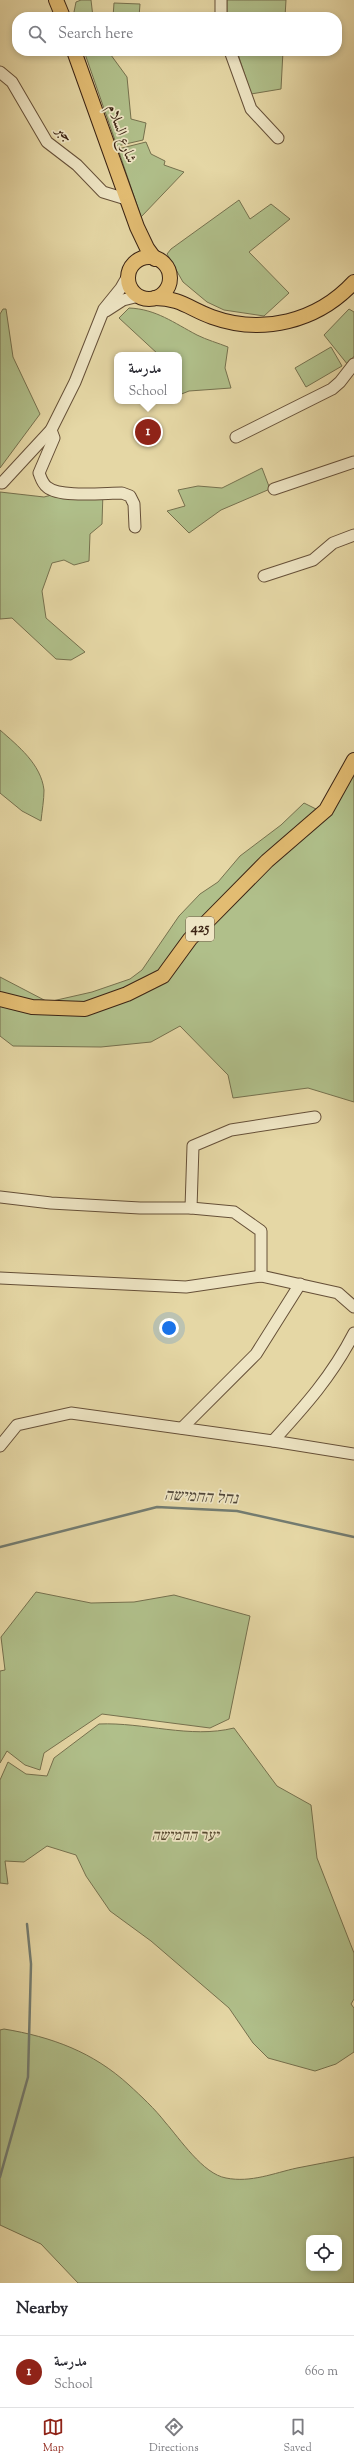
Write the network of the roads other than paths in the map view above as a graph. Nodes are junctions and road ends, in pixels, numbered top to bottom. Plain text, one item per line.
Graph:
1 (56, 0) edge
2 (221, 0) edge
3 (61, 12) edge
4 (221, 12) edge
5 (76, 56) edge
6 (232, 56) edge
7 (0, 72) edge
8 (278, 138) dead end
9 (126, 199) junction
10 (136, 227) junction
11 (155, 258) junction
12 (132, 269) junction
13 (170, 278) junction
14 (351, 288) edge
15 (139, 296) junction
16 (155, 298) junction
17 (198, 310) junction
18 (100, 320) junction
19 (354, 364) edge
20 (51, 430) junction
21 (236, 437) dead end
22 (354, 462) edge
23 (2, 483) dead end
24 (274, 489) dead end
25 (135, 528) dead end
26 (354, 535) edge
27 (264, 576) dead end
28 (354, 760) edge
29 (0, 999) edge
30 (315, 1117) dead end
31 (0, 1197) edge
32 (191, 1208) junction
33 (262, 1276) junction
34 (0, 1278) edge
35 (300, 1284) junction
36 (354, 1307) edge
37 (354, 1334) edge
38 (182, 1428) junction
39 (273, 1441) junction
40 (0, 1446) edge
41 (354, 1454) edge

1 - 3 main road
2 - 4 street
5 - 9 main road, شارع السلام
6 - 8 street
7 - 9 street, جبر
9 - 10 main road, شارع السلام
10 - 11 main road, شارع السلام
10 - 12 main road, شارع السلام
11 - 12 main road
11 - 13 main road
12 - 15 main road
12 - 18 street
13 - 16 main road
13 - 17 main road
14 - 17 main road
15 - 16 main road
15 - 18 street
16 - 17 main road
18 - 20 street
19 - 21 street
20 - 23 street
20 - 25 street
22 - 24 street
26 - 27 street
28 - 29 main road, 425
30 - 32 street
31 - 32 street
32 - 33 street
33 - 34 street
33 - 35 street
35 - 36 street
35 - 38 street
37 - 39 street
38 - 39 street
38 - 40 street
39 - 41 street

